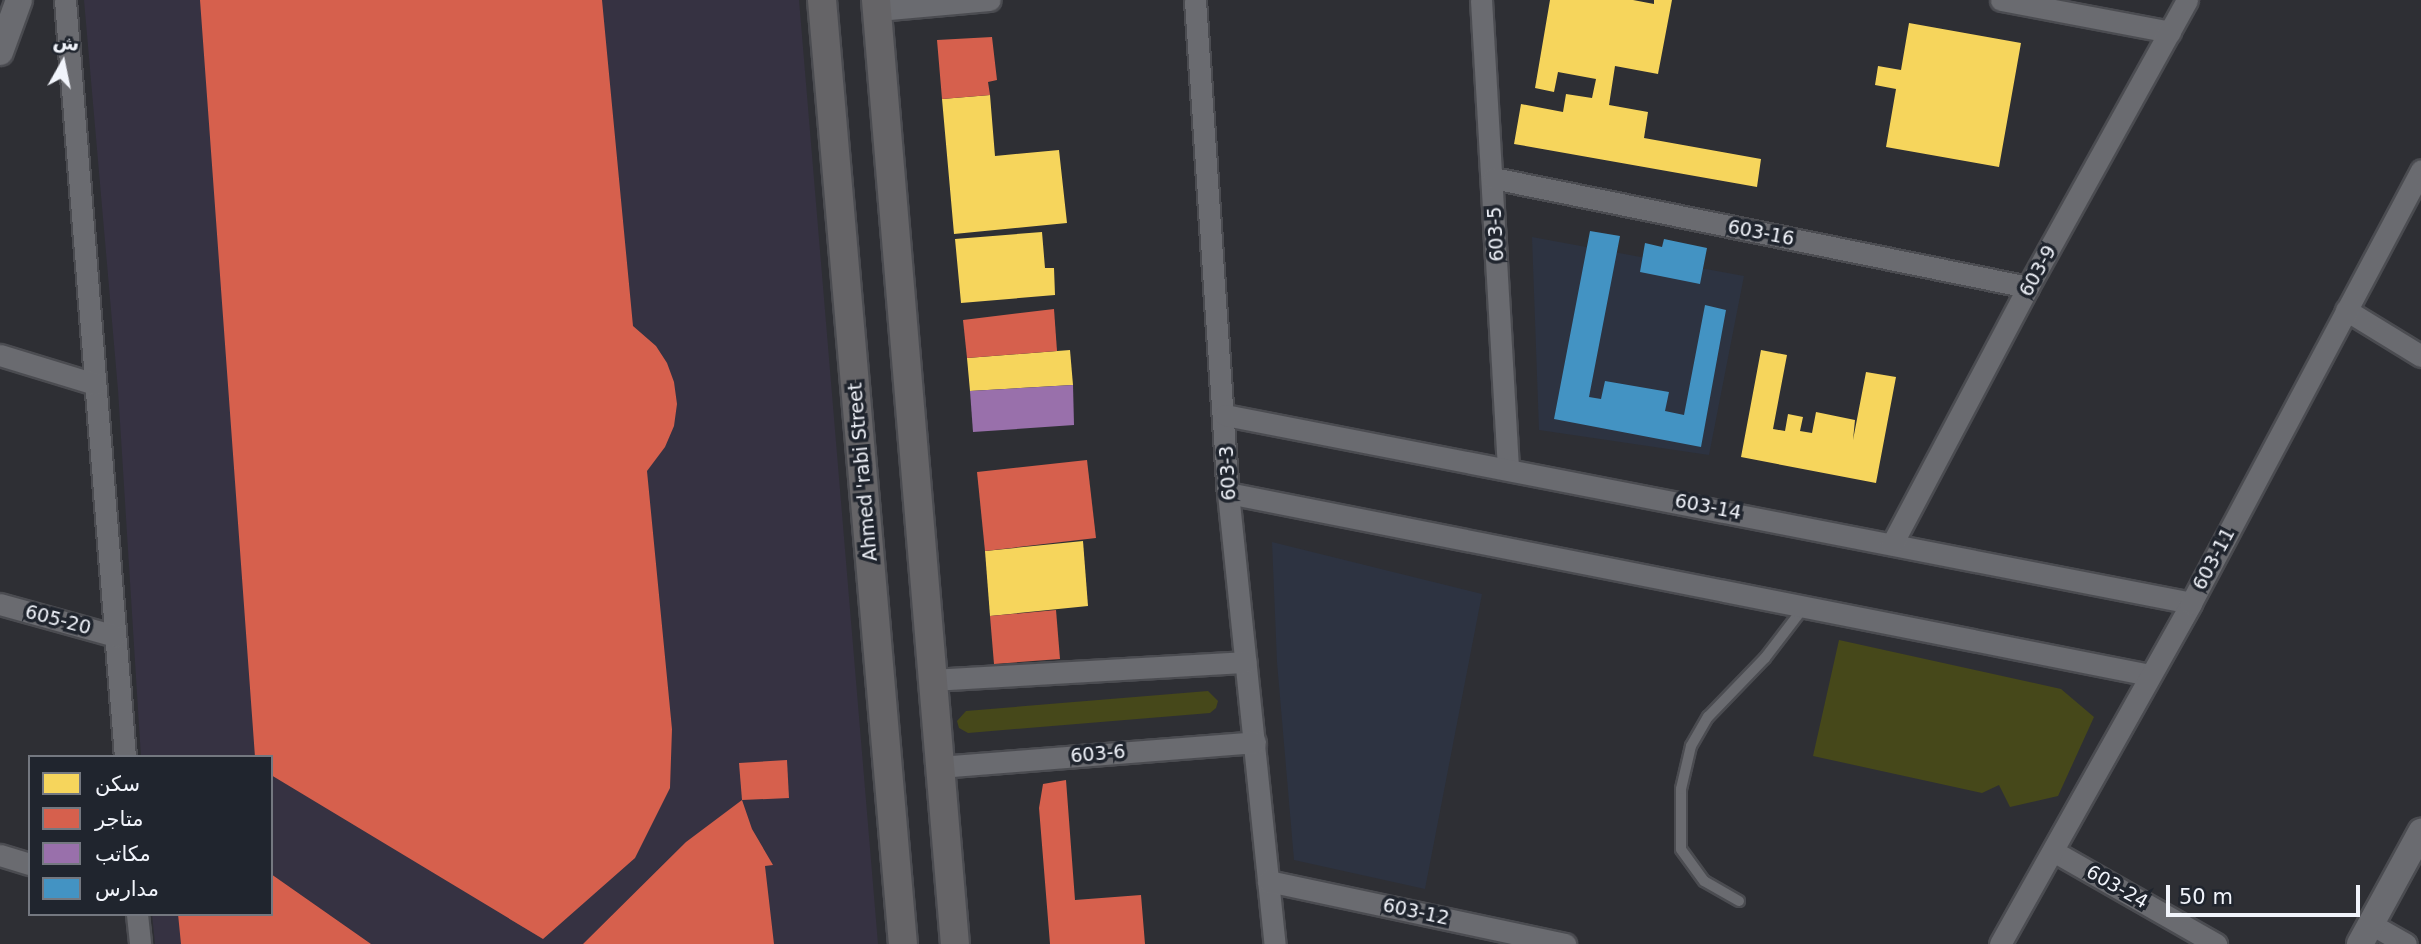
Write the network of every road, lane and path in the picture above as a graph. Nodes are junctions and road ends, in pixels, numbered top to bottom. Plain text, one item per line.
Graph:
1 (19, 0) edge
2 (65, 0) edge
3 (822, 0) edge
4 (990, 0) edge
5 (1195, 0) edge
6 (1481, 0) edge
7 (2001, 0) edge
8 (2187, 0) edge
9 (877, 5) edge
10 (2170, 32) junction
11 (0, 52) edge
12 (2421, 170) edge
13 (1493, 178) junction
14 (2028, 287) junction
15 (2346, 310) junction
16 (0, 355) edge
17 (2421, 356) edge
18 (96, 384) junction
19 (1225, 415) junction
20 (1508, 468) junction
21 (1228, 493) junction
22 (1892, 544) junction
23 (2190, 603) junction
24 (0, 604) edge
25 (1804, 607) junction
26 (115, 636) junction
27 (1245, 662) junction
28 (2150, 675) junction
29 (933, 680) junction
30 (1255, 742) junction
31 (125, 755) edge
32 (940, 766) junction
33 (2421, 832) edge
34 (2053, 851) junction
35 (0, 855) edge
36 (28, 863) edge
37 (1268, 881) junction
38 (1739, 901) dead end
39 (137, 916) edge
40 (2366, 934) edge
41 (140, 944) edge
42 (903, 944) edge
43 (955, 944) edge
44 (1275, 944) edge
45 (1565, 944) edge
46 (2000, 944) edge
47 (2216, 944) edge
48 (2406, 944) edge

1 - 11 street
2 - 18 street
3 - 42 main road, Ahmed 'rabi Street
4 - 9 street
5 - 19 street, 603-3
6 - 13 street, 603-5
7 - 10 street
8 - 10 street, 603-9
9 - 29 main road
10 - 14 street, 603-9
12 - 15 street, 603-11
13 - 14 street, 603-16
13 - 20 street, 603-5
14 - 22 street, 603-9
15 - 17 street
15 - 23 street, 603-11
16 - 18 street
18 - 26 street
19 - 20 street, 603-14
19 - 21 street, 603-3
20 - 22 street, 603-14
21 - 25 street
21 - 27 street, 603-3
22 - 23 street, 603-14
23 - 28 street, 603-11
24 - 26 street, 605-20
25 - 28 street
25 - 38 lane
26 - 31 street
27 - 29 street
27 - 30 street, 603-3
28 - 34 street, 603-11
29 - 32 main road
30 - 32 street, 603-6
30 - 37 street, 603-3
32 - 43 main road
33 - 40 street
34 - 46 street, 603-11
34 - 47 street, 603-24
35 - 36 street
37 - 44 street, 603-3
37 - 45 street, 603-12
39 - 41 street
40 - 48 street

